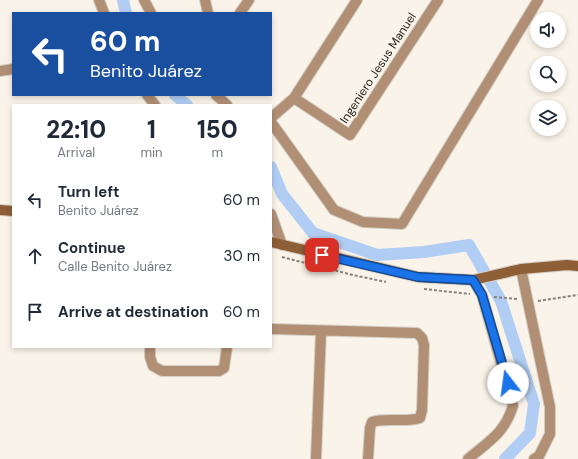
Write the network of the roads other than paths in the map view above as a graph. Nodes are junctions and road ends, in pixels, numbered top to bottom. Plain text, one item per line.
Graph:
1 (99, 0) edge
2 (144, 0) edge
3 (205, 0) edge
4 (249, 0) edge
5 (357, 0) edge
6 (438, 0) edge
7 (538, 0) edge
8 (104, 12) edge
9 (150, 12) edge
10 (208, 12) edge
11 (241, 12) edge
12 (12, 69) edge
13 (0, 71) edge
14 (148, 96) edge
15 (217, 96) edge
16 (294, 98) junction
17 (154, 104) edge
18 (226, 104) edge
19 (272, 117) edge
20 (272, 123) edge
21 (0, 210) edge
22 (12, 211) edge
23 (272, 217) edge
24 (272, 242) edge
25 (282, 245) junction
26 (578, 266) edge
27 (521, 269) junction
28 (477, 279) junction
29 (272, 329) edge
30 (321, 331) junction
31 (150, 348) edge
32 (227, 348) edge
33 (316, 459) edge
34 (368, 459) edge
35 (468, 459) edge
36 (534, 459) edge

1 - 8 street
2 - 9 street
3 - 10 street
4 - 11 street
5 - 16 street
6 - 16 street, Ingeniero Jesus Manuel
7 - 20 street
12 - 13 street
14 - 17 street
15 - 18 street
16 - 19 street
21 - 22 main road
23 - 25 street
24 - 25 main road
25 - 28 main road
26 - 27 main road
27 - 28 main road
27 - 36 street
28 - 35 street
29 - 30 street
30 - 33 street
30 - 34 street
31 - 32 street

